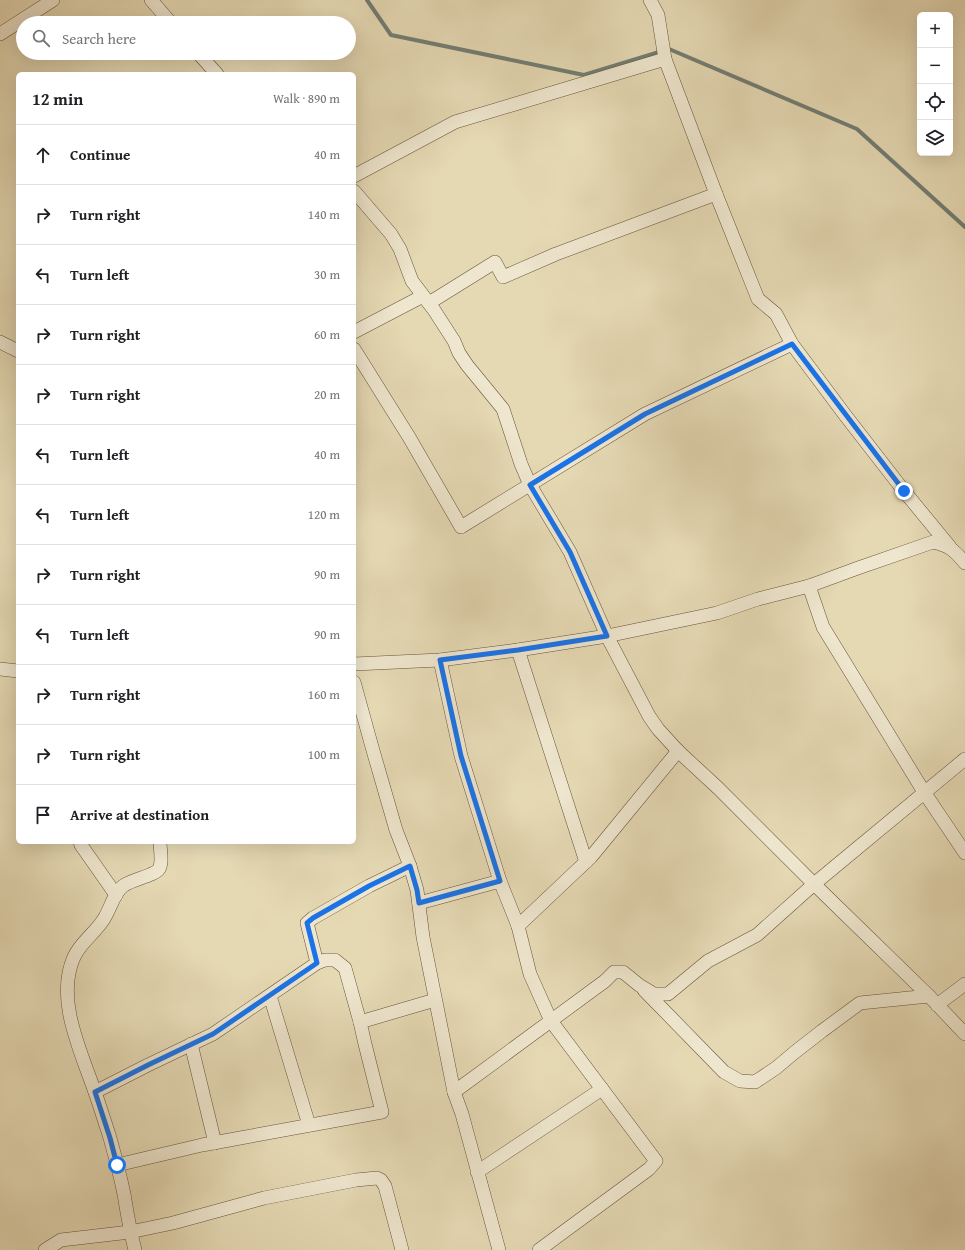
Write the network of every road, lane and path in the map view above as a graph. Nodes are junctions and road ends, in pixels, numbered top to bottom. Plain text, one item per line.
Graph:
1 (53, 0) edge
2 (151, 0) edge
3 (650, 0) edge
4 (28, 16) edge
5 (165, 16) edge
6 (16, 24) edge
7 (0, 34) edge
8 (665, 59) junction
9 (204, 60) edge
10 (215, 72) edge
11 (356, 175) edge
12 (356, 193) edge
13 (716, 194) junction
14 (426, 299) junction
15 (356, 331) edge
16 (0, 342) edge
17 (792, 344) junction
18 (16, 350) edge
19 (356, 352) edge
20 (530, 485) junction
21 (950, 547) junction
22 (965, 563) edge
23 (810, 586) junction
24 (607, 636) junction
25 (518, 650) junction
26 (440, 660) junction
27 (356, 664) edge
28 (0, 669) edge
29 (16, 671) edge
30 (356, 689) edge
31 (678, 751) junction
32 (965, 759) edge
33 (924, 792) junction
34 (81, 844) edge
35 (160, 844) edge
36 (965, 853) edge
37 (586, 862) junction
38 (410, 866) junction
39 (500, 881) junction
40 (814, 884) junction
41 (116, 895) junction
42 (419, 903) junction
43 (518, 926) junction
44 (317, 963) junction
45 (965, 984) edge
46 (638, 985) junction
47 (270, 996) junction
48 (435, 1000) junction
49 (933, 1001) junction
50 (551, 1021) junction
51 (360, 1022) junction
52 (965, 1034) edge
53 (191, 1044) junction
54 (602, 1089) junction
55 (95, 1092) junction
56 (454, 1092) junction
57 (309, 1125) junction
58 (215, 1143) junction
59 (117, 1165) junction
60 (477, 1172) junction
61 (130, 1232) junction
62 (398, 1248) edge
63 (45, 1250) edge
64 (135, 1250) edge
65 (499, 1250) edge
66 (539, 1250) edge

1 - 4 street
2 - 5 street
3 - 8 street
6 - 7 street
8 - 11 street
8 - 13 street
9 - 10 street
12 - 14 street
13 - 14 street
13 - 17 street
14 - 15 street
14 - 20 street
16 - 18 street
17 - 20 street
17 - 21 street
19 - 20 street
20 - 24 street
21 - 22 street
21 - 23 street
23 - 24 street
23 - 33 street
24 - 25 street
24 - 31 street
25 - 26 street
25 - 37 street
26 - 27 street
26 - 39 street
28 - 29 street
30 - 38 street
31 - 37 street
31 - 40 street
32 - 33 street
33 - 36 street
33 - 40 street
34 - 41 street
35 - 41 street
37 - 43 street
38 - 42 street
38 - 44 street
39 - 42 street
39 - 43 street
40 - 46 street
40 - 49 street
41 - 55 street
42 - 48 street
43 - 50 street
44 - 47 street
44 - 51 street
45 - 49 street
46 - 49 street
46 - 50 street
47 - 53 street
47 - 57 street
48 - 51 street
48 - 56 street
49 - 52 street
50 - 54 street
50 - 56 street
51 - 57 street
53 - 55 street
53 - 58 street
54 - 60 street
54 - 66 street
55 - 59 street
56 - 60 street
57 - 58 street
58 - 59 street
59 - 61 street
60 - 65 street
61 - 62 street
61 - 63 street
61 - 64 street

